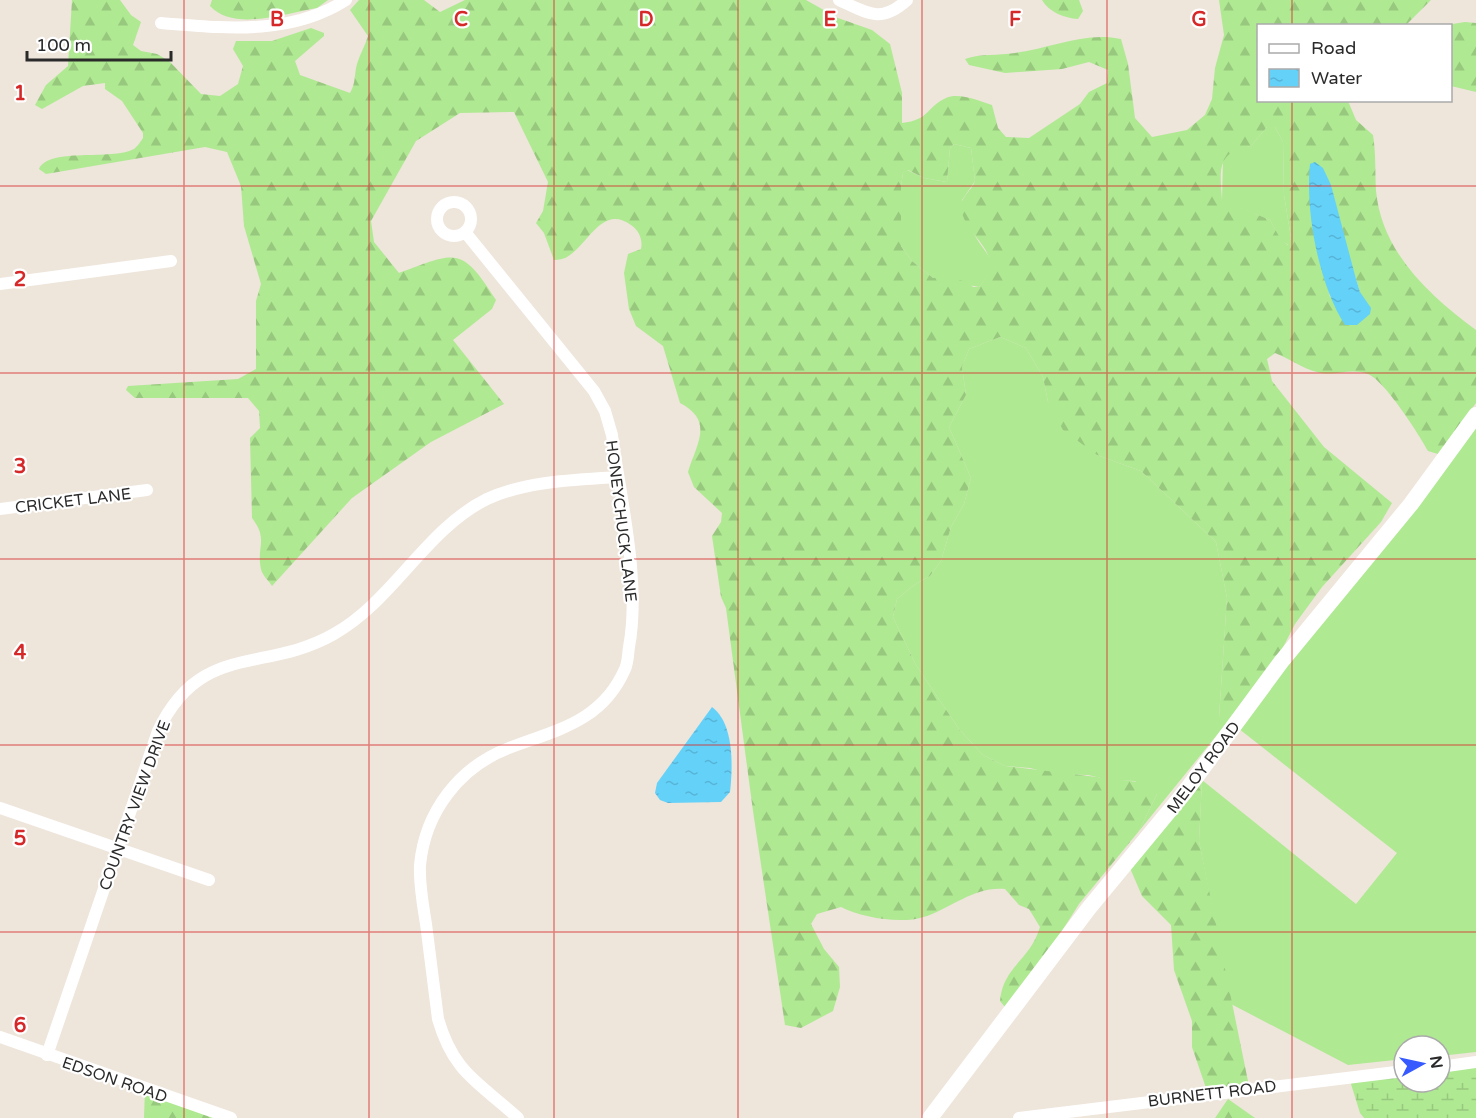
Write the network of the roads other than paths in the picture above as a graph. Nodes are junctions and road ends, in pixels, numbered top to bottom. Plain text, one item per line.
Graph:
1 (346, 0) edge
2 (839, 0) edge
3 (907, 0) edge
4 (161, 23) dead end
5 (465, 232) dead end
6 (171, 261) dead end
7 (0, 284) edge
8 (1476, 415) edge
9 (617, 477) junction
10 (147, 490) dead end
11 (0, 509) edge
12 (0, 808) edge
13 (117, 849) junction
14 (209, 880) dead end
15 (0, 1037) edge
16 (46, 1055) junction
17 (1476, 1062) edge
18 (1452, 1065) edge
19 (1392, 1072) edge
20 (231, 1118) edge
21 (518, 1118) edge
22 (930, 1118) edge
23 (1019, 1118) edge

1 - 4 street
2 - 3 street
5 - 9 street, HONEYCHUCK LANE
6 - 7 street
8 - 22 street, MELOY ROAD
9 - 13 street, COUNTRY VIEW DRIVE
9 - 21 street, HONEYCHUCK LANE
10 - 11 street, CRICKET LANE
12 - 13 street
13 - 14 street
13 - 16 street, COUNTRY VIEW DRIVE
15 - 16 street, EDSON ROAD
16 - 20 street, EDSON ROAD
17 - 18 street
19 - 23 street, BURNETT ROAD

